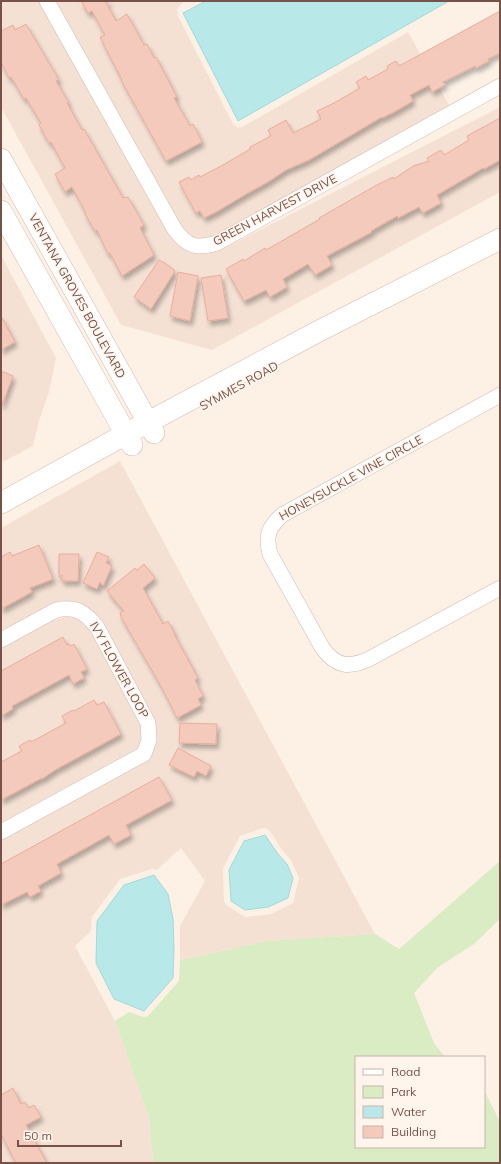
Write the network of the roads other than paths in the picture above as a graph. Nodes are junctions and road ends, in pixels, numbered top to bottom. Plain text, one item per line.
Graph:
1 (47, 1) edge
2 (500, 86) edge
3 (1, 159) edge
4 (1, 211) edge
5 (499, 241) edge
6 (500, 395) edge
7 (151, 428) junction
8 (129, 440) junction
9 (1, 503) edge
10 (1, 518) edge
11 (500, 588) edge
12 (1, 640) edge
13 (1, 832) edge

1 - 2 street, GREEN HARVEST DRIVE
3 - 7 street, VENTANA GROVES BOULEVARD
4 - 8 street, VENTANA GROVES BOULEVARD
5 - 7 street, SYMMES ROAD
6 - 11 street, HONEYSUCKLE VINE CIRCLE
7 - 8 street, SYMMES ROAD
8 - 9 street, SYMMES ROAD
8 - 10 street, SYMMES ROAD
12 - 13 street, IVY FLOWER LOOP

